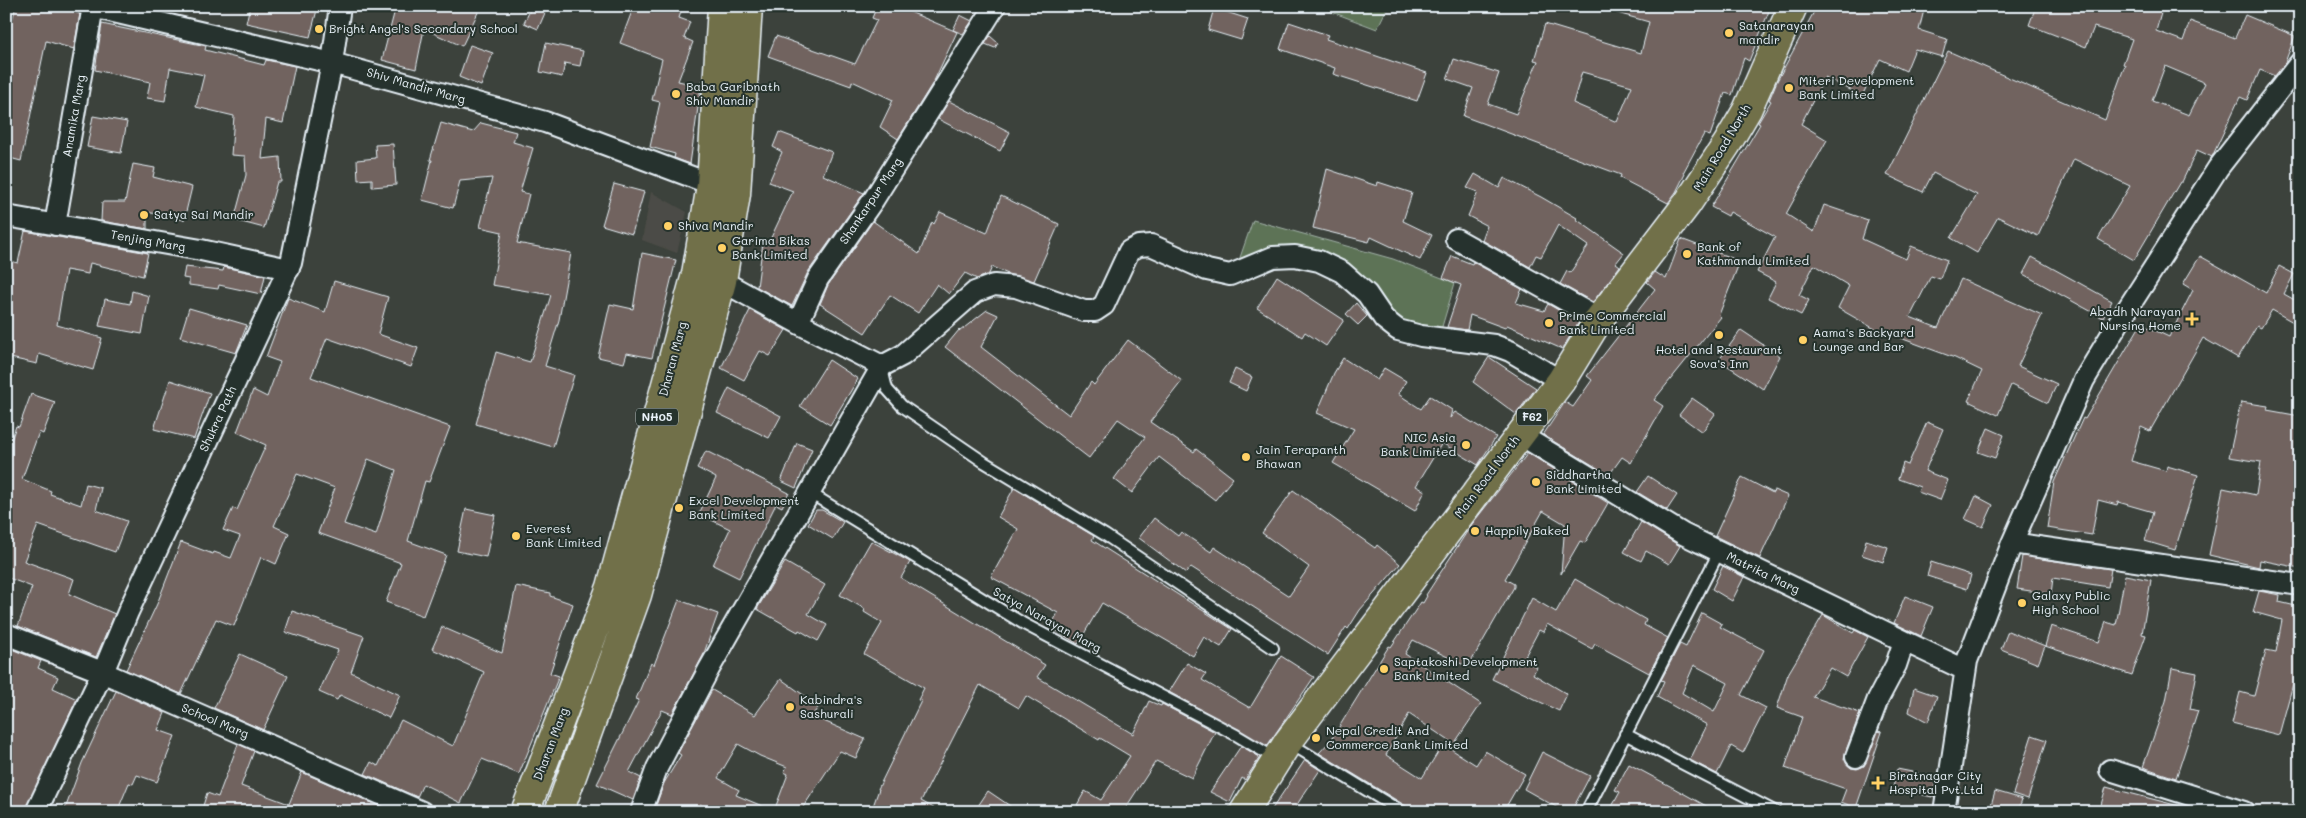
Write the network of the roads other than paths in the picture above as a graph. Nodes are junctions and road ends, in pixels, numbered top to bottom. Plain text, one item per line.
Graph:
1 (340, 6) edge
2 (722, 6) edge
3 (748, 6) edge
4 (995, 6) edge
5 (1793, 6) edge
6 (91, 7) edge
7 (332, 62) junction
8 (2300, 64) edge
9 (724, 189) junction
10 (6, 216) edge
11 (55, 225) junction
12 (1456, 239) dead end
13 (288, 269) junction
14 (722, 281) junction
15 (1599, 319) junction
16 (798, 323) junction
17 (882, 366) junction
18 (1561, 381) junction
19 (1519, 434) junction
20 (810, 493) junction
21 (2012, 543) junction
22 (1719, 552) junction
23 (2300, 585) edge
24 (6, 634) edge
25 (1904, 641) junction
26 (1273, 648) dead end
27 (1965, 670) junction
28 (102, 672) junction
29 (1626, 734) junction
30 (1282, 751) junction
31 (1856, 757) dead end
32 (2110, 770) dead end
33 (393, 806) edge
34 (36, 812) edge
35 (422, 812) edge
36 (525, 812) edge
37 (559, 812) edge
38 (641, 812) edge
39 (1244, 812) edge
40 (1402, 812) edge
41 (1586, 812) edge
42 (1776, 812) edge
43 (1944, 812) edge
44 (2244, 812) edge

1 - 7 street, Shukra Path
2 - 9 main road, Dharan Marg / NH05
3 - 9 main road, Dharan Marg / NH05
4 - 16 street, Shankarpur Marg
5 - 15 main road, Main Road North / F62
6 - 7 street, Shiv Mandir Marg
6 - 11 street, Anamika Marg
7 - 9 street, Shiv Mandir Marg
7 - 13 street, Shukra Path
8 - 21 street
9 - 14 main road, Dharan Marg / NH05
9 - 36 main road, Dharan Marg / NH05
10 - 11 street, Tenjing Marg
11 - 13 street, Tenjing Marg
12 - 15 street
13 - 28 street, Shukra Path
14 - 16 street
14 - 37 main road, Dharan Marg / NH05
15 - 18 main road, Main Road North / F62
16 - 17 street
17 - 18 street
17 - 20 street
17 - 26 lane
18 - 19 main road, Main Road North / F62
19 - 22 street, Matrika Marg
19 - 30 main road, Main Road North / F62
20 - 30 lane, Satya Narayan Marg
20 - 38 street
21 - 23 street
21 - 27 street
22 - 25 street, Matrika Marg
22 - 29 lane
24 - 28 street, School Marg
25 - 27 street, Matrika Marg
25 - 31 street
27 - 43 street
28 - 33 street, School Marg
28 - 34 street, Shukra Path
29 - 41 lane
29 - 42 lane
30 - 39 main road, Main Road North / F62
30 - 40 lane, Satya Narayan Marg
32 - 44 street
33 - 35 street, School Marg

